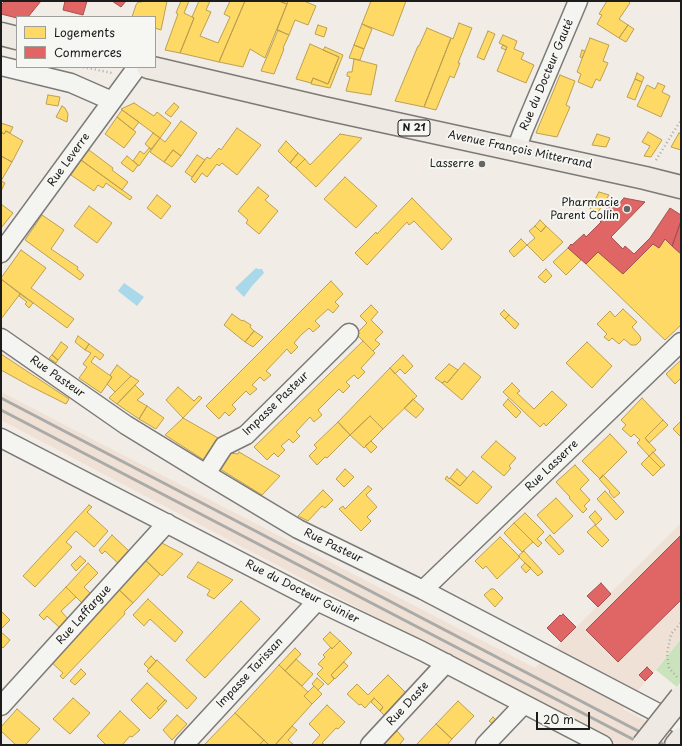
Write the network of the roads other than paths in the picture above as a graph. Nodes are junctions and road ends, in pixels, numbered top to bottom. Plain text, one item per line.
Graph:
1 (578, 1) edge
2 (1, 34) edge
3 (16, 38) edge
4 (1, 66) edge
5 (136, 68) edge
6 (152, 68) edge
7 (112, 101) junction
8 (516, 150) junction
9 (681, 187) edge
10 (1, 253) edge
11 (349, 333) dead end
12 (1, 338) edge
13 (681, 342) edge
14 (1, 438) edge
15 (206, 474) junction
16 (168, 523) junction
17 (423, 590) junction
18 (317, 601) junction
19 (446, 663) junction
20 (680, 688) edge
21 (524, 704) junction
22 (1, 706) edge
23 (681, 725) edge
24 (681, 739) edge
25 (184, 745) edge
26 (370, 745) edge
27 (485, 745) edge
28 (603, 745) edge
29 (643, 745) edge
30 (676, 745) edge

1 - 8 street, Rue du Docteur Gauté
2 - 3 main road
4 - 7 street
5 - 7 street, Rue Leverre
6 - 8 main road, Avenue François Mitterrand / N 21
7 - 10 street, Rue Leverre
8 - 9 main road, Avenue François Mitterrand / N 21
11 - 15 street, Impasse Pasteur
12 - 15 street, Rue Pasteur
13 - 17 street, Rue Lasserre
14 - 16 street, Rue du Docteur Guinier
15 - 17 street, Rue Pasteur
16 - 18 street, Rue du Docteur Guinier
16 - 22 street, Rue Laffargue
17 - 23 street, Rue Pasteur
18 - 19 street, Rue du Docteur Guinier
18 - 25 street, Impasse Tarissan
19 - 21 street, Rue du Docteur Guinier
19 - 26 street, Rue Daste
20 - 29 main road, bridge
21 - 27 street
21 - 28 street, Rue du Docteur Guinier
24 - 30 main road

